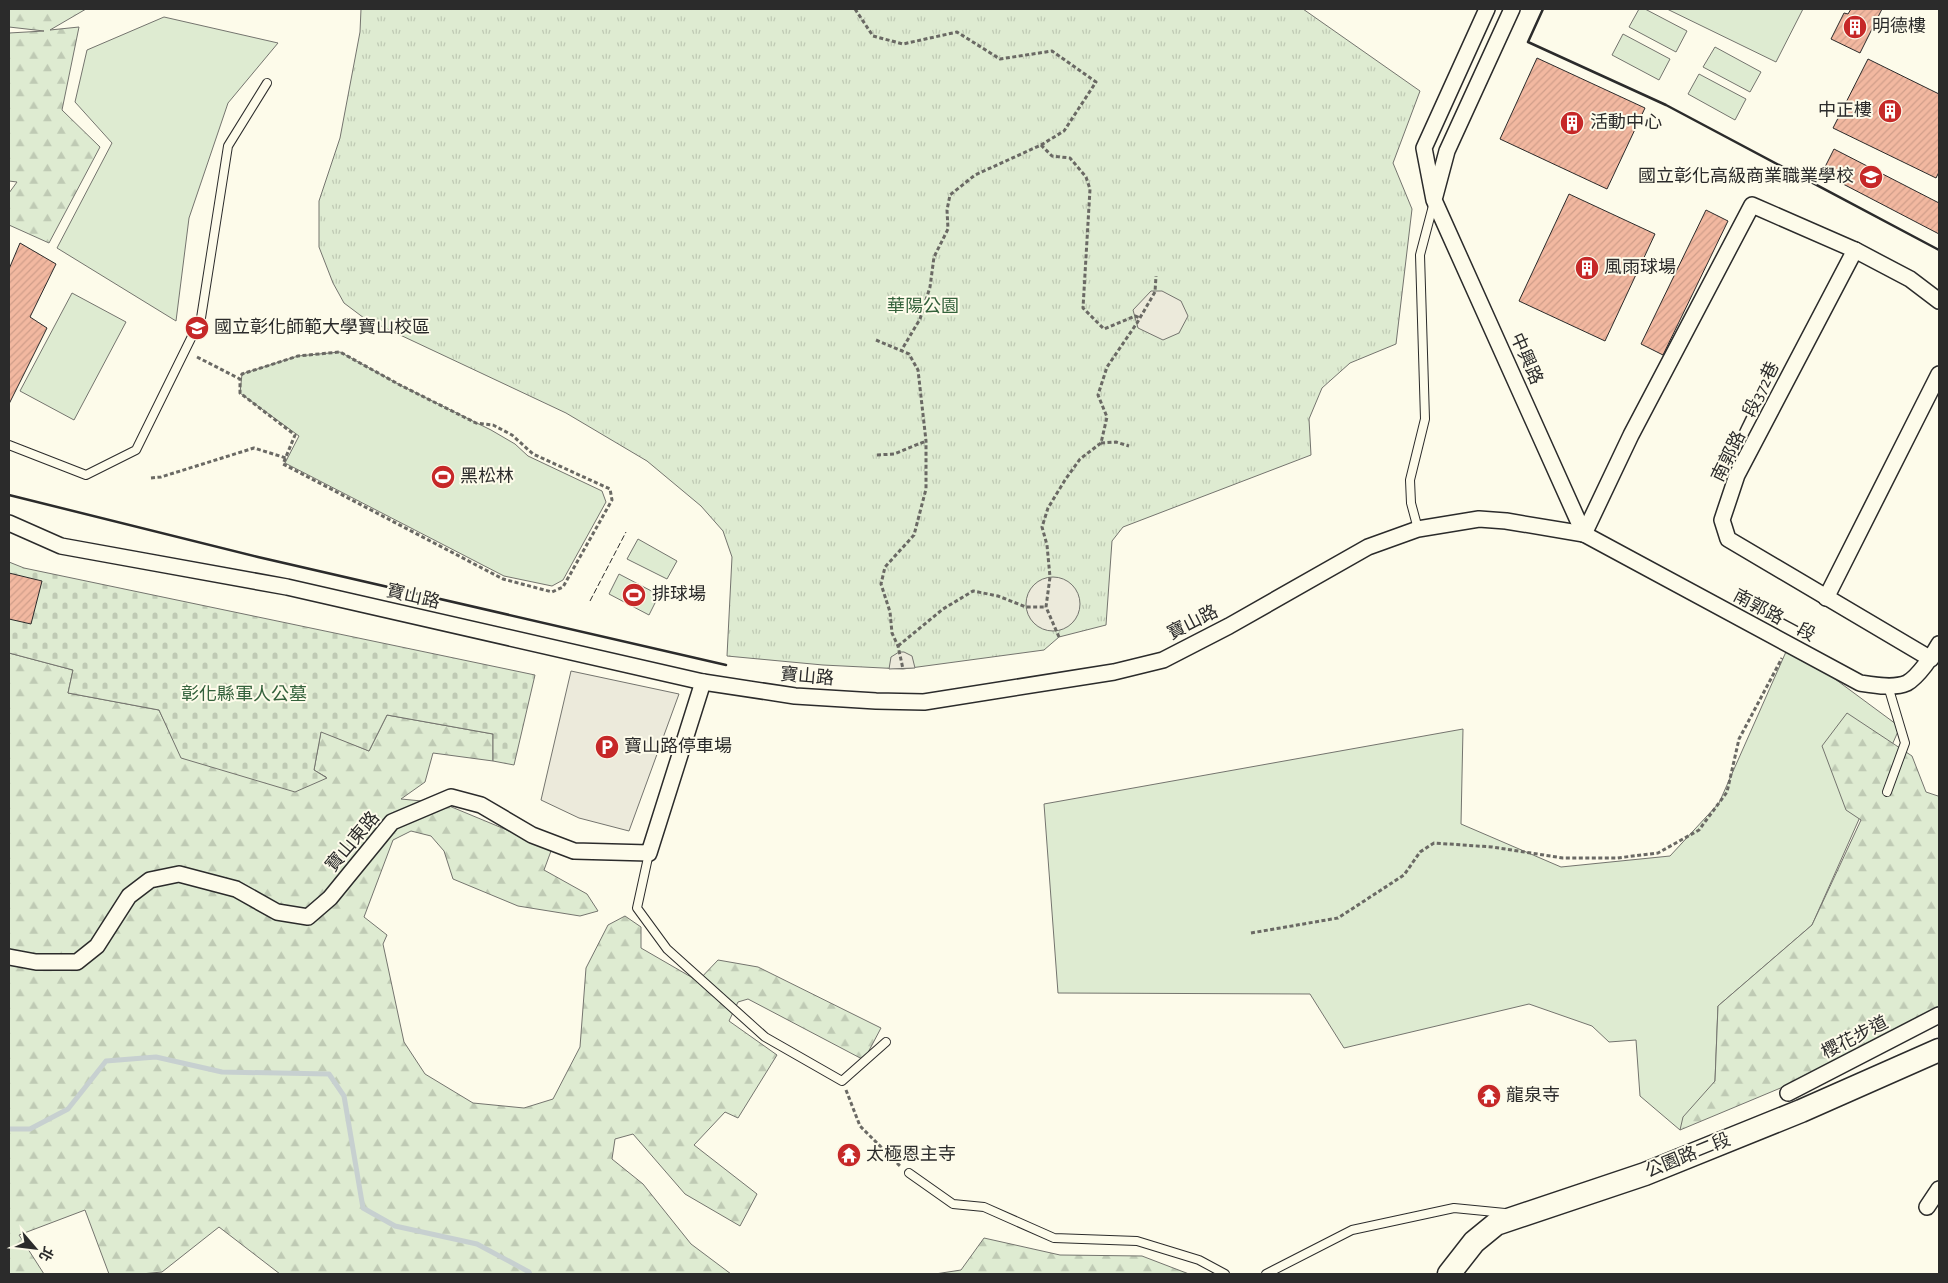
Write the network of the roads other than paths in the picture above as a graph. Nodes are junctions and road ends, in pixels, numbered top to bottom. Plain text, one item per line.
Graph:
1 (1487, 9) edge
2 (1512, 9) edge
3 (267, 83) dead end
4 (1434, 200) junction
5 (1855, 250) junction
6 (1939, 301) edge
7 (1939, 374) edge
8 (9, 445) edge
9 (9, 523) edge
10 (1418, 529) junction
11 (1584, 534) junction
12 (1826, 598) junction
13 (1939, 644) edge
14 (1931, 659) junction
15 (703, 682) junction
16 (1888, 686) junction
17 (1887, 792) dead end
18 (649, 853) junction
19 (9, 957) edge
20 (1939, 1015) edge
21 (886, 1042) dead end
22 (1939, 1050) edge
23 (1788, 1093) dead end
24 (909, 1173) road end
25 (1939, 1190) edge
26 (1927, 1207) dead end
27 (1527, 1215) junction
28 (1225, 1274) edge
29 (1266, 1274) edge
30 (1449, 1274) edge

1 - 4 street, 中興路
2 - 4 street
3 - 8 lane
4 - 10 lane
4 - 11 street, 中興路
5 - 6 street
5 - 11 street
5 - 12 street, 南郭路一段372巷
7 - 12 street
9 - 15 street, 寶山路
10 - 11 street, 寶山路
10 - 15 street, 寶山路
11 - 16 street, 南郭路一段
12 - 14 street, 南郭路一段372巷
13 - 14 street, 南郭路一段
14 - 16 street, 南郭路一段
15 - 18 street
16 - 17 lane
18 - 19 street, 寶山東路
18 - 21 lane
20 - 23 street, 櫻花步道
22 - 27 main road, 公園路二段
24 - 28 lane
25 - 26 street
27 - 29 lane
27 - 30 main road, 公園路二段

